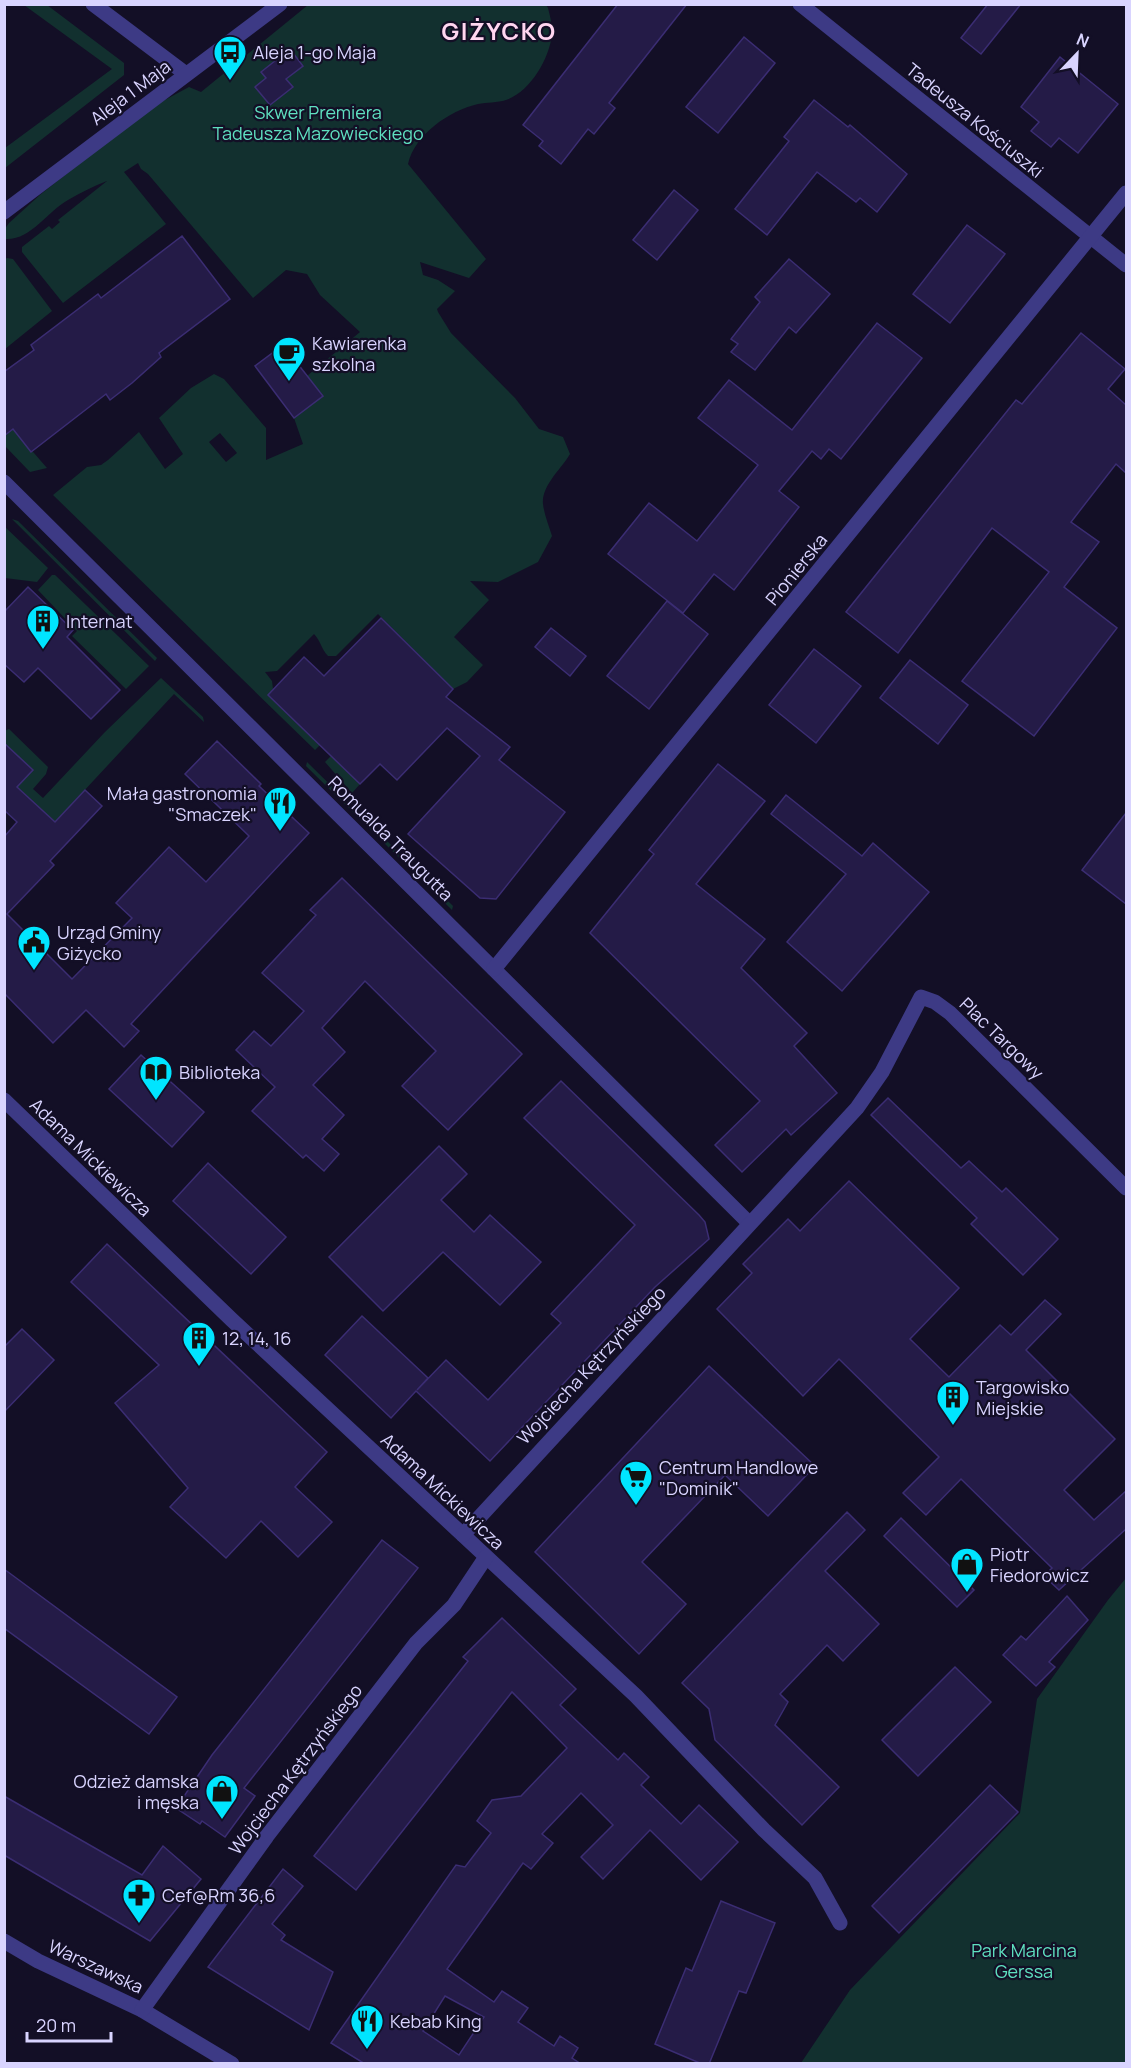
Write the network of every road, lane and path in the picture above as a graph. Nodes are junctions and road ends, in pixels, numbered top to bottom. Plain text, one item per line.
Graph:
1 (93, 4) edge
2 (280, 4) edge
3 (800, 4) edge
4 (186, 74) junction
5 (1126, 193) edge
6 (4, 212) edge
7 (1092, 237) junction
8 (1126, 265) edge
9 (4, 482) edge
10 (494, 969) junction
11 (4, 1100) edge
12 (1126, 1188) edge
13 (749, 1223) junction
14 (463, 1534) junction
15 (486, 1557) junction
16 (840, 1923) dead end
17 (4, 1941) edge
18 (142, 2010) junction
19 (232, 2064) edge

1 - 4 street
2 - 4 street, Aleja 1 Maja
3 - 7 street, Tadeusza Kościuszki
4 - 6 street, Aleja 1 Maja
5 - 7 street, Pionierska
7 - 8 street, Tadeusza Kościuszki
7 - 10 street, Pionierska
9 - 10 street, Romualda Traugutta
10 - 13 street, Romualda Traugutta
11 - 14 street, Adama Mickiewicza
12 - 13 street, Plac Targowy
13 - 14 street, Wojciecha Kętrzyńskiego
14 - 15 street, Adama Mickiewicza
15 - 16 street, Adama Mickiewicza
15 - 18 street, Wojciecha Kętrzyńskiego
17 - 18 street, Warszawska
18 - 19 street, Warszawska

